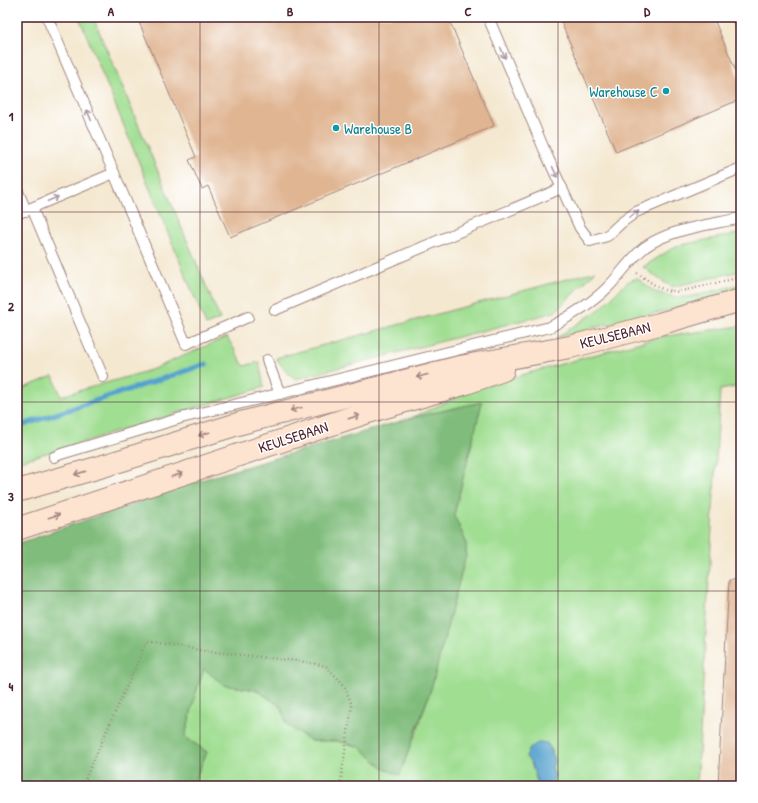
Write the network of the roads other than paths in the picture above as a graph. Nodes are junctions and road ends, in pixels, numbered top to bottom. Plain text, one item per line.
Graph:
1 (47, 17) edge
2 (488, 17) edge
3 (737, 17) edge
4 (741, 27) edge
5 (741, 168) edge
6 (114, 174) junction
7 (562, 188) junction
8 (17, 189) edge
9 (25, 211) edge
10 (741, 218) edge
11 (741, 300) edge
12 (275, 310) dead end
13 (741, 314) edge
14 (248, 316) dead end
15 (660, 324) junction
16 (570, 347) junction
17 (268, 360) dead end
18 (103, 377) dead end
19 (280, 394) junction
20 (54, 457) dead end
21 (17, 491) edge
22 (17, 529) edge

6 -> 1 lane
2 -> 7 lane
3 - 4 lane
7 -> 5 lane
9 -> 6 lane
6 - 14 lane
7 - 12 lane
8 - 9 lane
9 - 18 lane
10 - 19 lane
11 - 15 main road, KEULSEBAAN
13 - 15 main road, KEULSEBAAN
15 - 16 main road, KEULSEBAAN
16 -> 21 main road, KEULSEBAAN
22 -> 16 main road, KEULSEBAAN
17 - 19 lane
19 - 20 lane

